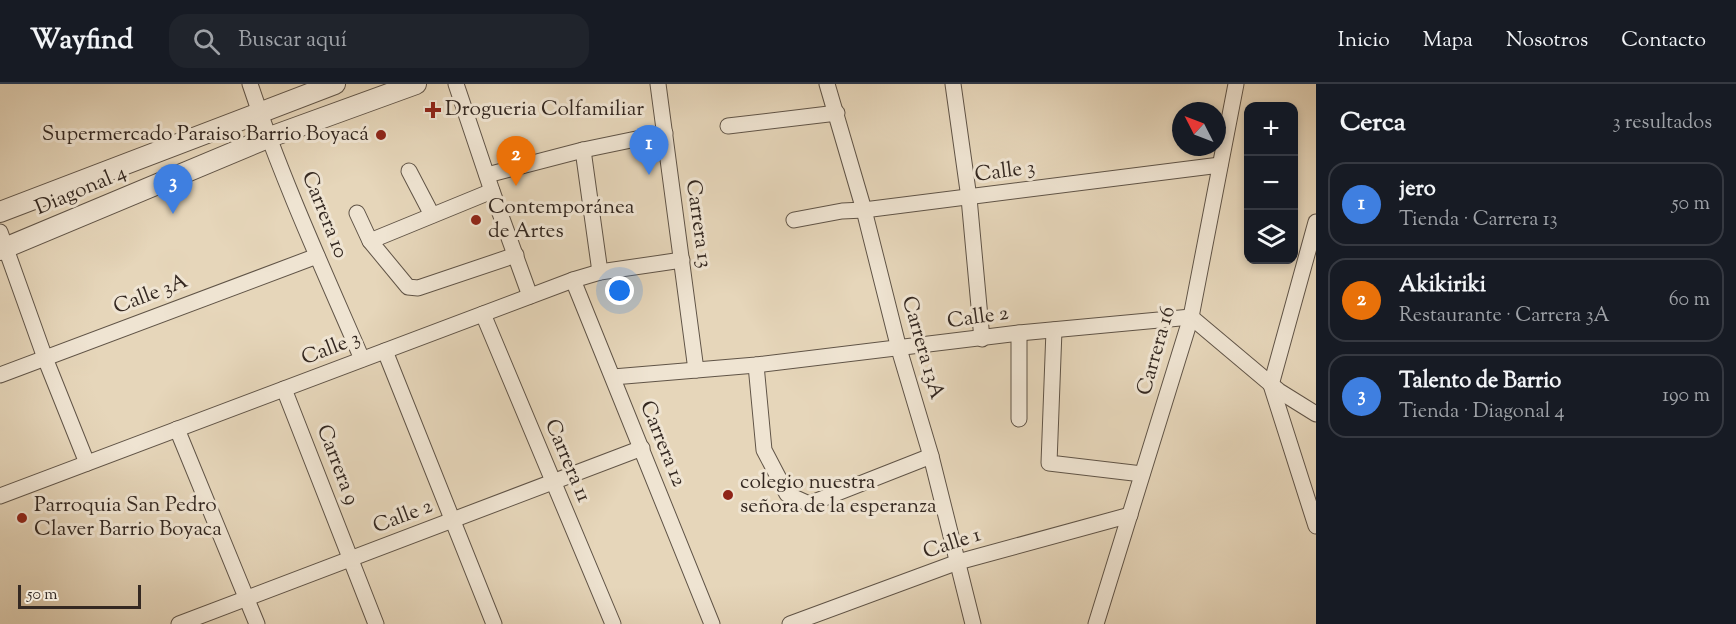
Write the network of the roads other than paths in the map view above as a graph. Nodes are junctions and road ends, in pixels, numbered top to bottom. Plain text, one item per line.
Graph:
1 (250, 84) edge
2 (334, 84) edge
3 (416, 84) edge
4 (456, 84) edge
5 (658, 84) edge
6 (827, 84) edge
7 (953, 84) edge
8 (1236, 84) edge
9 (260, 112) junction
10 (837, 113) junction
11 (728, 126) dead end
12 (665, 133) junction
13 (270, 137) junction
14 (583, 150) junction
15 (1220, 165) junction
16 (409, 171) dead end
17 (487, 175) junction
18 (492, 191) junction
19 (969, 198) junction
20 (864, 210) junction
21 (0, 212) edge
22 (357, 213) dead end
23 (432, 215) junction
24 (794, 220) dead end
25 (1316, 222) edge
26 (370, 241) junction
27 (2, 243) edge
28 (516, 255) junction
29 (317, 256) junction
30 (682, 260) junction
31 (600, 272) junction
32 (573, 280) junction
33 (530, 296) junction
34 (483, 314) junction
35 (1191, 317) junction
36 (1054, 330) junction
37 (1019, 333) junction
38 (982, 339) junction
39 (899, 349) junction
40 (385, 351) junction
41 (45, 358) junction
42 (362, 359) junction
43 (756, 365) junction
44 (696, 370) junction
45 (0, 375) edge
46 (613, 377) junction
47 (1271, 385) junction
48 (284, 389) junction
49 (1316, 414) edge
50 (1019, 419) dead end
51 (177, 429) junction
52 (642, 448) junction
53 (931, 456) junction
54 (87, 464) junction
55 (1142, 474) junction
56 (554, 482) junction
57 (0, 496) edge
58 (1130, 515) junction
59 (453, 520) junction
60 (1316, 526) edge
61 (351, 559) junction
62 (958, 562) junction
63 (246, 598) junction
64 (179, 624) edge
65 (257, 624) edge
66 (376, 624) edge
67 (494, 624) edge
68 (613, 624) edge
69 (712, 624) edge
70 (790, 624) edge
71 (973, 624) edge
72 (1096, 624) edge

1 - 9 street, Carrera 10
2 - 9 street, Diagonal 4
3 - 13 street, Diagonal 4
4 - 17 street
5 - 12 street, Carrera 13
6 - 10 street, Carrera 13A
7 - 19 street
8 - 15 street, Carrera 16
9 - 13 street, Carrera 10
9 - 21 street, Diagonal 4
10 - 11 street
10 - 20 street, Carrera 13A
12 - 14 street
12 - 30 street, Carrera 13
13 - 27 street, Diagonal 4
13 - 29 street, Carrera 10
14 - 17 street
14 - 31 street
15 - 19 street, Calle 3
15 - 35 street, Carrera 16
16 - 23 street
17 - 18 street
18 - 23 street
18 - 28 street
19 - 20 street, Calle 3
19 - 38 street
20 - 24 street, Calle 3
20 - 39 street, Carrera 13A
22 - 26 street
23 - 26 street
25 - 47 street
26 - 28 street
27 - 41 street
28 - 33 street
29 - 41 street, Calle 3A
29 - 42 street, Carrera 10
30 - 31 street, Calle 3
30 - 44 street, Carrera 13
31 - 32 street, Calle 3
32 - 33 street, Calle 3
32 - 46 street, Carrera 12
33 - 34 street, Calle 3
34 - 40 street, Calle 3
34 - 56 street, Carrera 11
35 - 36 street, Calle 2
35 - 47 street
35 - 55 street, Carrera 16
36 - 37 street, Calle 2
36 - 55 street
37 - 38 street, Calle 2
37 - 50 street
38 - 39 street, Calle 2
39 - 43 street, Calle 2
39 - 53 street, Carrera 13A
40 - 42 street, Calle 3
40 - 59 street
41 - 45 street, Calle 3A
41 - 54 street
42 - 48 street, Calle 3
43 - 44 street, Calle 2
43 - 53 street
44 - 46 street, Calle 2
46 - 52 street, Carrera 12
47 - 49 street
47 - 60 street
48 - 51 street, Calle 3
48 - 61 street, Carrera 9
51 - 54 street, Calle 3
51 - 63 street
52 - 56 street, Calle 2
52 - 69 street, Carrera 12
53 - 62 street, Carrera 13A
54 - 57 street, Calle 3
55 - 58 street, Carrera 16
56 - 59 street, Calle 2
56 - 68 street, Carrera 11
58 - 62 street, Calle 1
58 - 72 street, Carrera 16
59 - 61 street, Calle 2
59 - 67 street
61 - 63 street, Calle 2
61 - 66 street, Carrera 9
62 - 70 street, Calle 1
62 - 71 street, Carrera 13A
63 - 64 street, Calle 2
63 - 65 street

